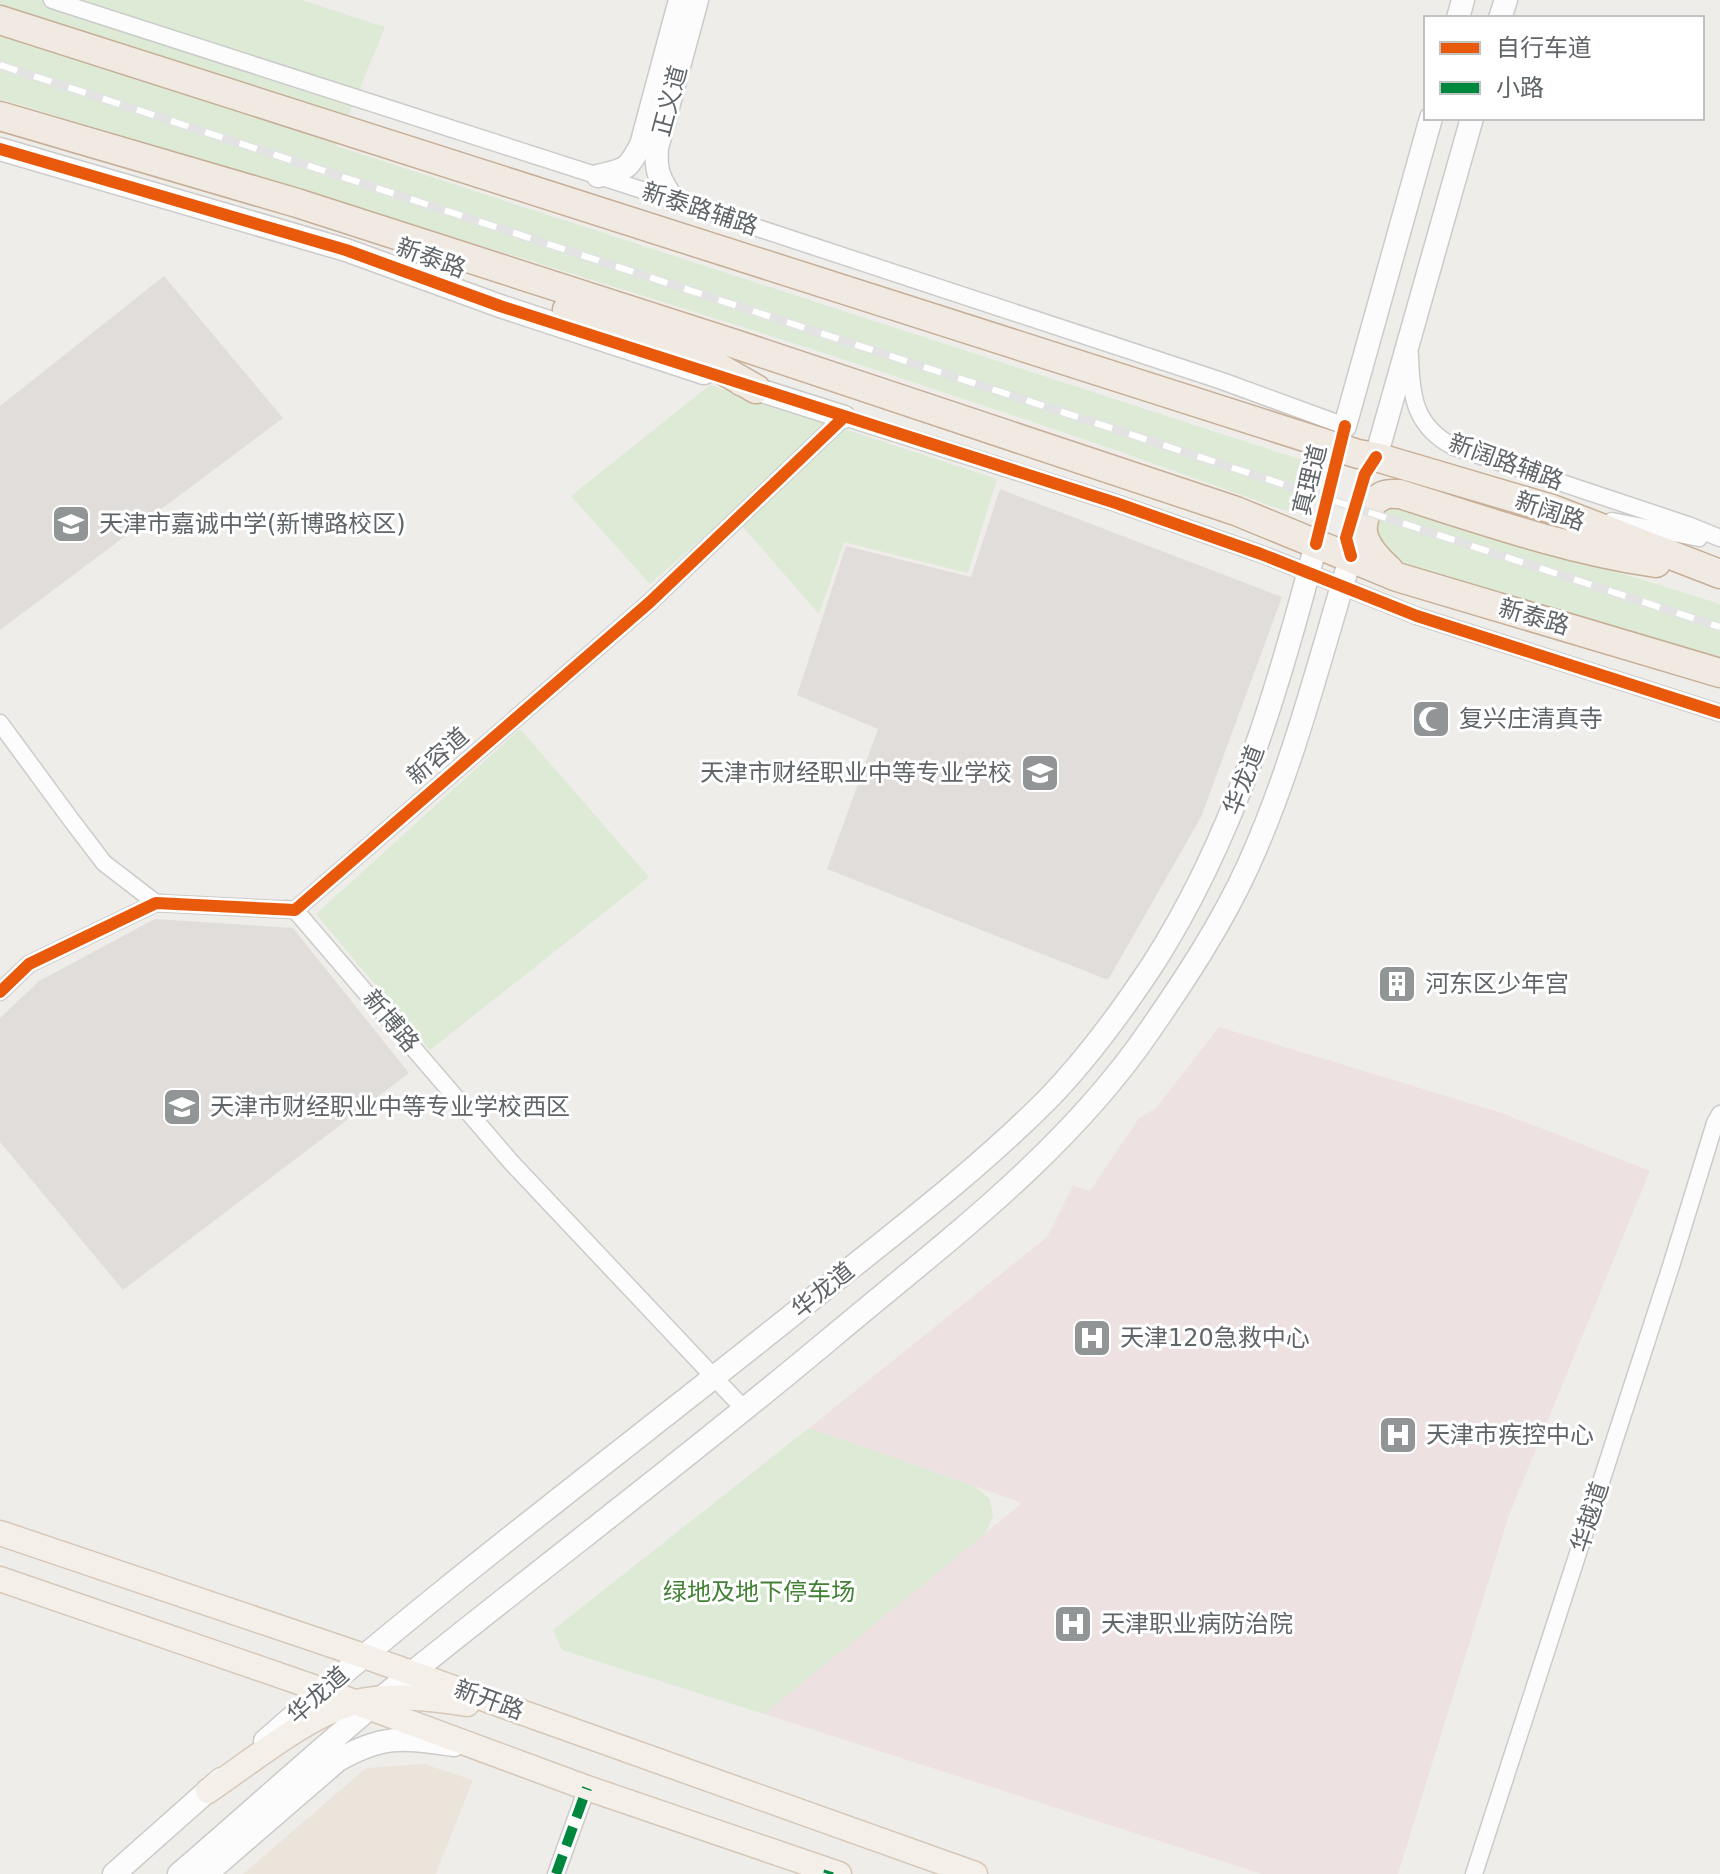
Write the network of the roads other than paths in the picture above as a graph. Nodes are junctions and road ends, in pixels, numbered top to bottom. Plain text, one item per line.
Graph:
1 (52, 0) edge
2 (680, 0) edge
3 (697, 0) edge
4 (0, 20) edge
5 (0, 116) edge
6 (1430, 120) edge
7 (1471, 120) edge
8 (0, 149) edge
9 (598, 176) junction
10 (673, 200) junction
11 (394, 235) junction
12 (1409, 339) junction
13 (756, 389) junction
14 (844, 417) junction
15 (1345, 426) joint
16 (1376, 457) junction
17 (1552, 509) junction
18 (1720, 540) edge
19 (1316, 544) junction
20 (1351, 556) junction
21 (1714, 572) edge
22 (1397, 577) junction
23 (1324, 579) junction
24 (1720, 673) edge
25 (1720, 713) edge
26 (0, 723) edge
27 (156, 903) junction
28 (295, 910) junction
29 (0, 992) edge
30 (1720, 1114) edge
31 (716, 1376) junction
32 (745, 1410) junction
33 (0, 1533) edge
34 (0, 1579) edge
35 (364, 1656) junction
36 (412, 1673) junction
37 (322, 1690) junction
38 (369, 1703) junction
39 (517, 1710) junction
40 (489, 1752) junction
41 (587, 1788) junction
42 (208, 1791) junction
43 (832, 1873) edge
44 (114, 1874) edge
45 (179, 1874) edge
46 (206, 1874) edge
47 (556, 1874) edge
48 (975, 1874) edge
49 (1474, 1874) edge

1 - 9 street, 新泰路辅路
2 - 9 main road, 正义道
3 - 10 main road, 正义道
4 - 16 highway, 新阔路
5 - 11 highway
6 - 15 main road, 真理道
7 - 12 main road
8 - 13 main road, 新泰路
9 - 10 street, 新泰路辅路
10 - 15 street, 新泰路辅路
11 - 13 highway
11 - 19 highway, 新泰路
12 - 16 main road
12 - 18 street, 新阔路辅路
13 - 14 main road, 新泰路
14 - 23 street
14 - 28 street, 新容道
16 - 17 highway, 新阔路
17 - 18 street
17 - 21 highway, 新阔路
19 - 20 highway, 新泰路
19 - 23 main road, 华龙道
20 - 22 highway, 新泰路
20 - 23 main road
21 - 22 highway
22 - 24 highway, 新泰路
23 - 25 street
23 - 31 main road, 华龙道
23 - 32 main road
26 - 27 street
27 - 28 street
27 - 29 street
28 - 31 street, 新博路
30 - 49 street, 华越道
31 - 32 street, 新博路
31 - 35 main road, 华龙道
32 - 36 main road
33 - 35 main road, 新开路
34 - 37 main road, 新开路
35 - 36 main road, 新开路
35 - 37 main road, 华龙道
36 - 38 main road
36 - 39 main road, 新开路
37 - 38 main road, 新开路
37 - 42 main road, 华龙道
38 - 39 main road
38 - 40 main road, 新开路
38 - 42 main road
38 - 45 main road
39 - 48 main road, 新开路
40 - 41 main road, 新开路
40 - 46 main road
41 - 43 main road, 新开路
41 - 47 street
42 - 44 main road, 华龙道

